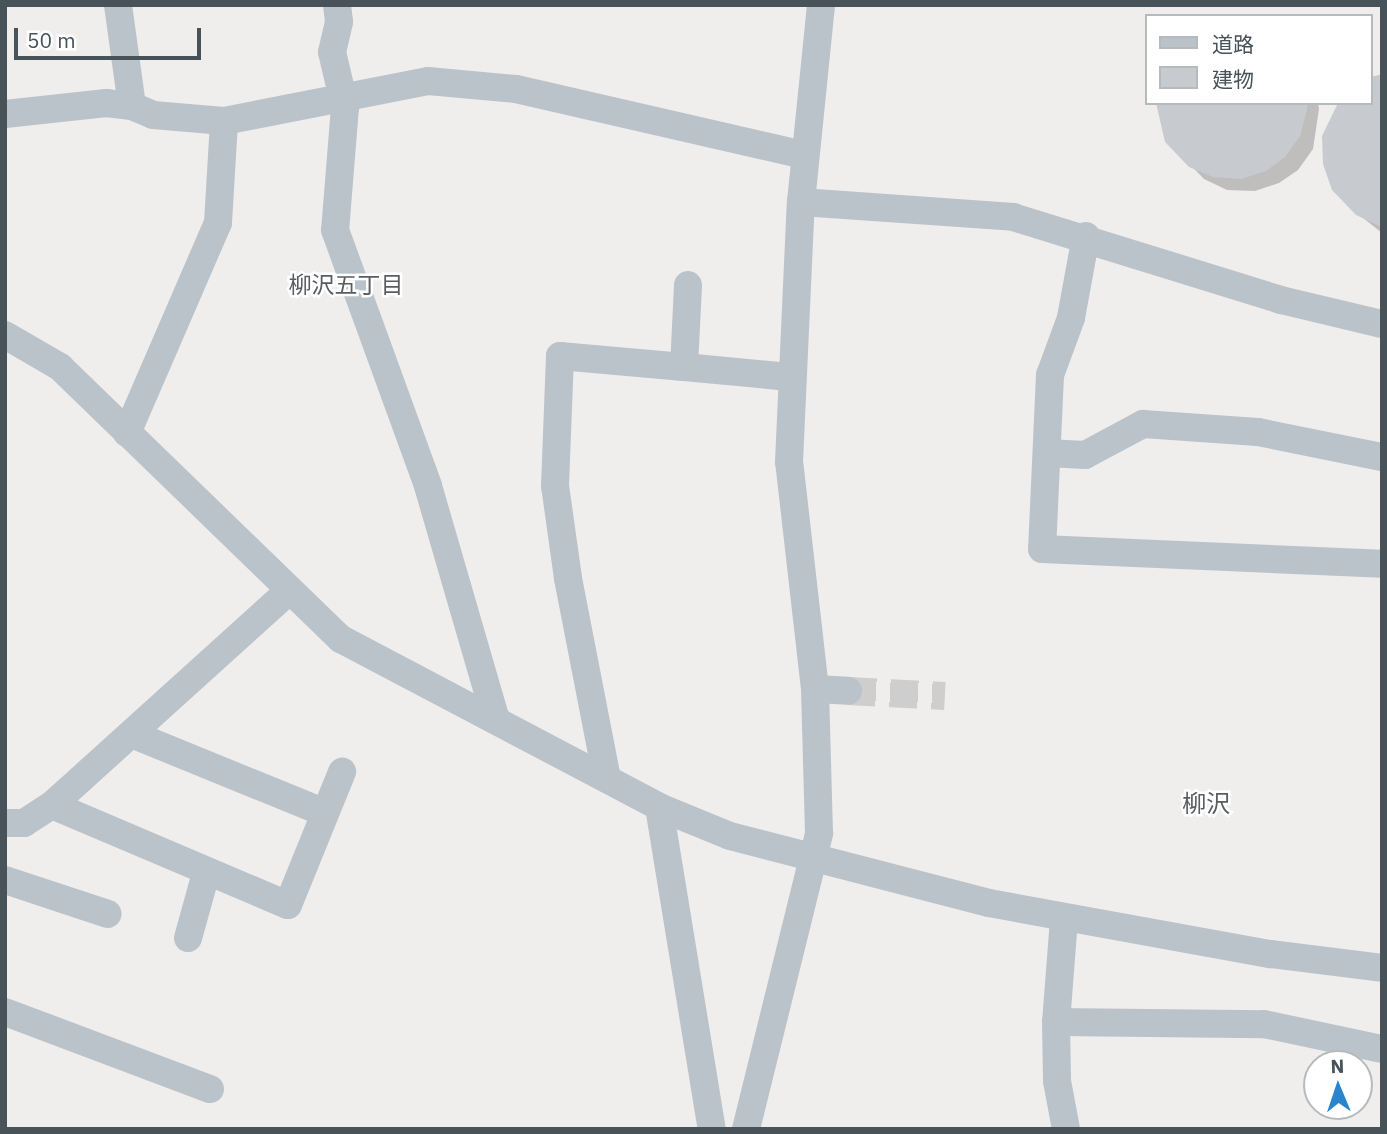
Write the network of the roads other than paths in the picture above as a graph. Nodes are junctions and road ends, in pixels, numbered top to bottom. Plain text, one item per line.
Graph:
1 (118, 5) edge
2 (337, 5) edge
3 (821, 5) edge
4 (343, 97) junction
5 (132, 106) junction
6 (5, 114) edge
7 (225, 121) junction
8 (805, 155) junction
9 (801, 202) junction
10 (1086, 236) junction
11 (688, 285) dead end
12 (1382, 324) edge
13 (5, 335) edge
14 (684, 367) junction
15 (790, 377) junction
16 (127, 433) junction
17 (1047, 453) junction
18 (1382, 457) edge
19 (1382, 564) edge
20 (289, 591) junction
21 (815, 689) junction
22 (848, 691) tunnel mouth
23 (495, 717) junction
24 (134, 735) junction
25 (342, 772) dead end
26 (607, 779) junction
27 (52, 805) junction
28 (659, 807) junction
29 (325, 813) junction
30 (5, 823) edge
31 (814, 860) junction
32 (206, 873) junction
33 (5, 880) edge
34 (108, 914) dead end
35 (1064, 919) junction
36 (188, 938) dead end
37 (1382, 968) edge
38 (5, 1012) edge
39 (1056, 1022) junction
40 (1382, 1049) edge
41 (210, 1088) dead end
42 (712, 1129) edge
43 (746, 1129) edge
44 (1066, 1129) edge

1 - 5 street
2 - 4 street
3 - 8 street
4 - 7 street
4 - 8 street
4 - 23 street
5 - 6 street
5 - 7 street
7 - 16 street
8 - 9 street
9 - 10 street
9 - 15 street
10 - 12 street
10 - 17 street
11 - 14 street
13 - 16 street
14 - 15 street
14 - 26 street
15 - 21 street
16 - 20 street
17 - 18 street
17 - 19 street
20 - 23 street
20 - 24 street
21 - 22 street
21 - 31 street
23 - 26 street
24 - 27 street
24 - 29 street
25 - 29 street
26 - 28 street
27 - 30 street
27 - 32 street
28 - 31 street
28 - 42 street
29 - 32 street
31 - 35 street
31 - 43 street
32 - 36 street
33 - 34 street
35 - 37 street
35 - 39 street
38 - 41 street
39 - 40 street
39 - 44 street

